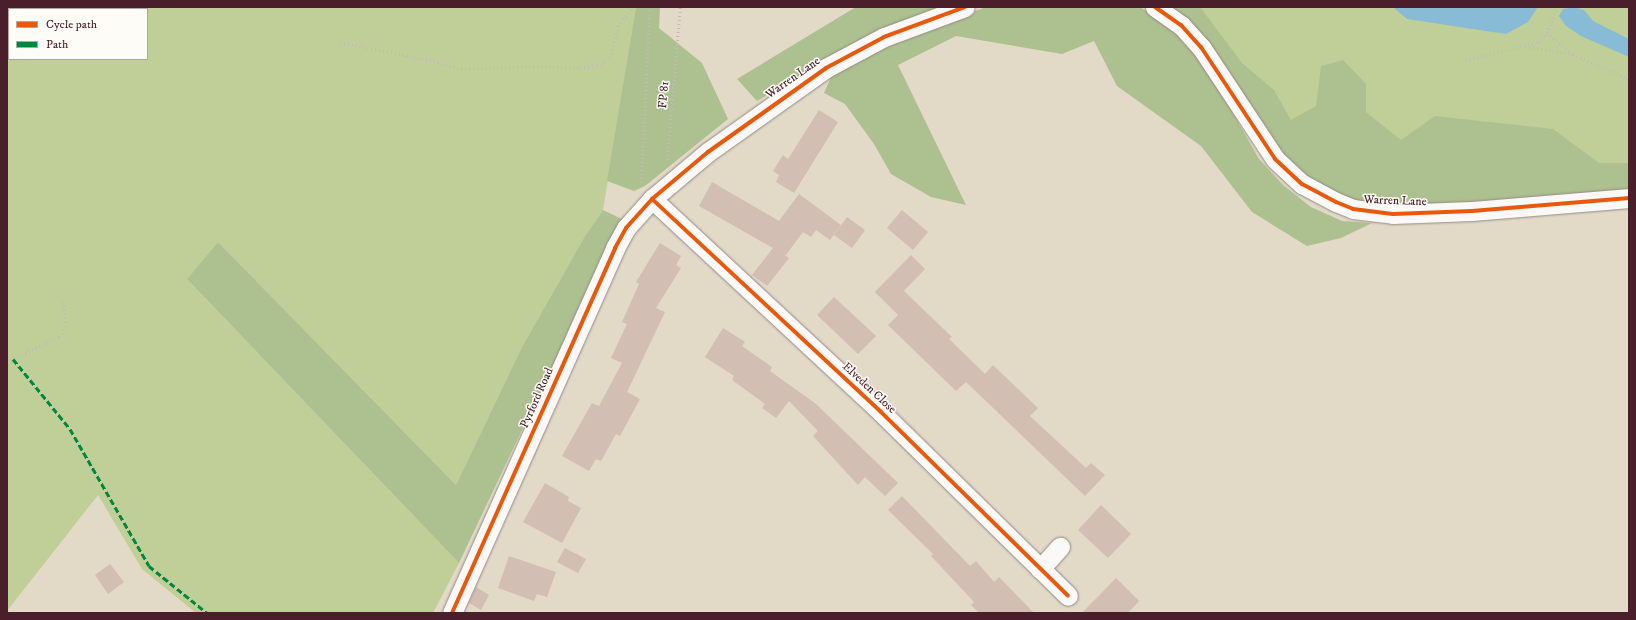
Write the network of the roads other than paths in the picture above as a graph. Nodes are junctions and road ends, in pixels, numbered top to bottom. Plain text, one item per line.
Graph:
1 (965, 7) edge
2 (1155, 7) edge
3 (1629, 198) edge
4 (652, 199) junction
5 (1060, 547) dead end
6 (1040, 569) junction
7 (1068, 596) dead end
8 (452, 613) edge

1 - 4 street, Warren Lane
2 - 3 street, Warren Lane
4 - 6 street, Elveden Close
4 - 8 street, Pyrford Road
5 - 6 street
6 - 7 street, Elveden Close

